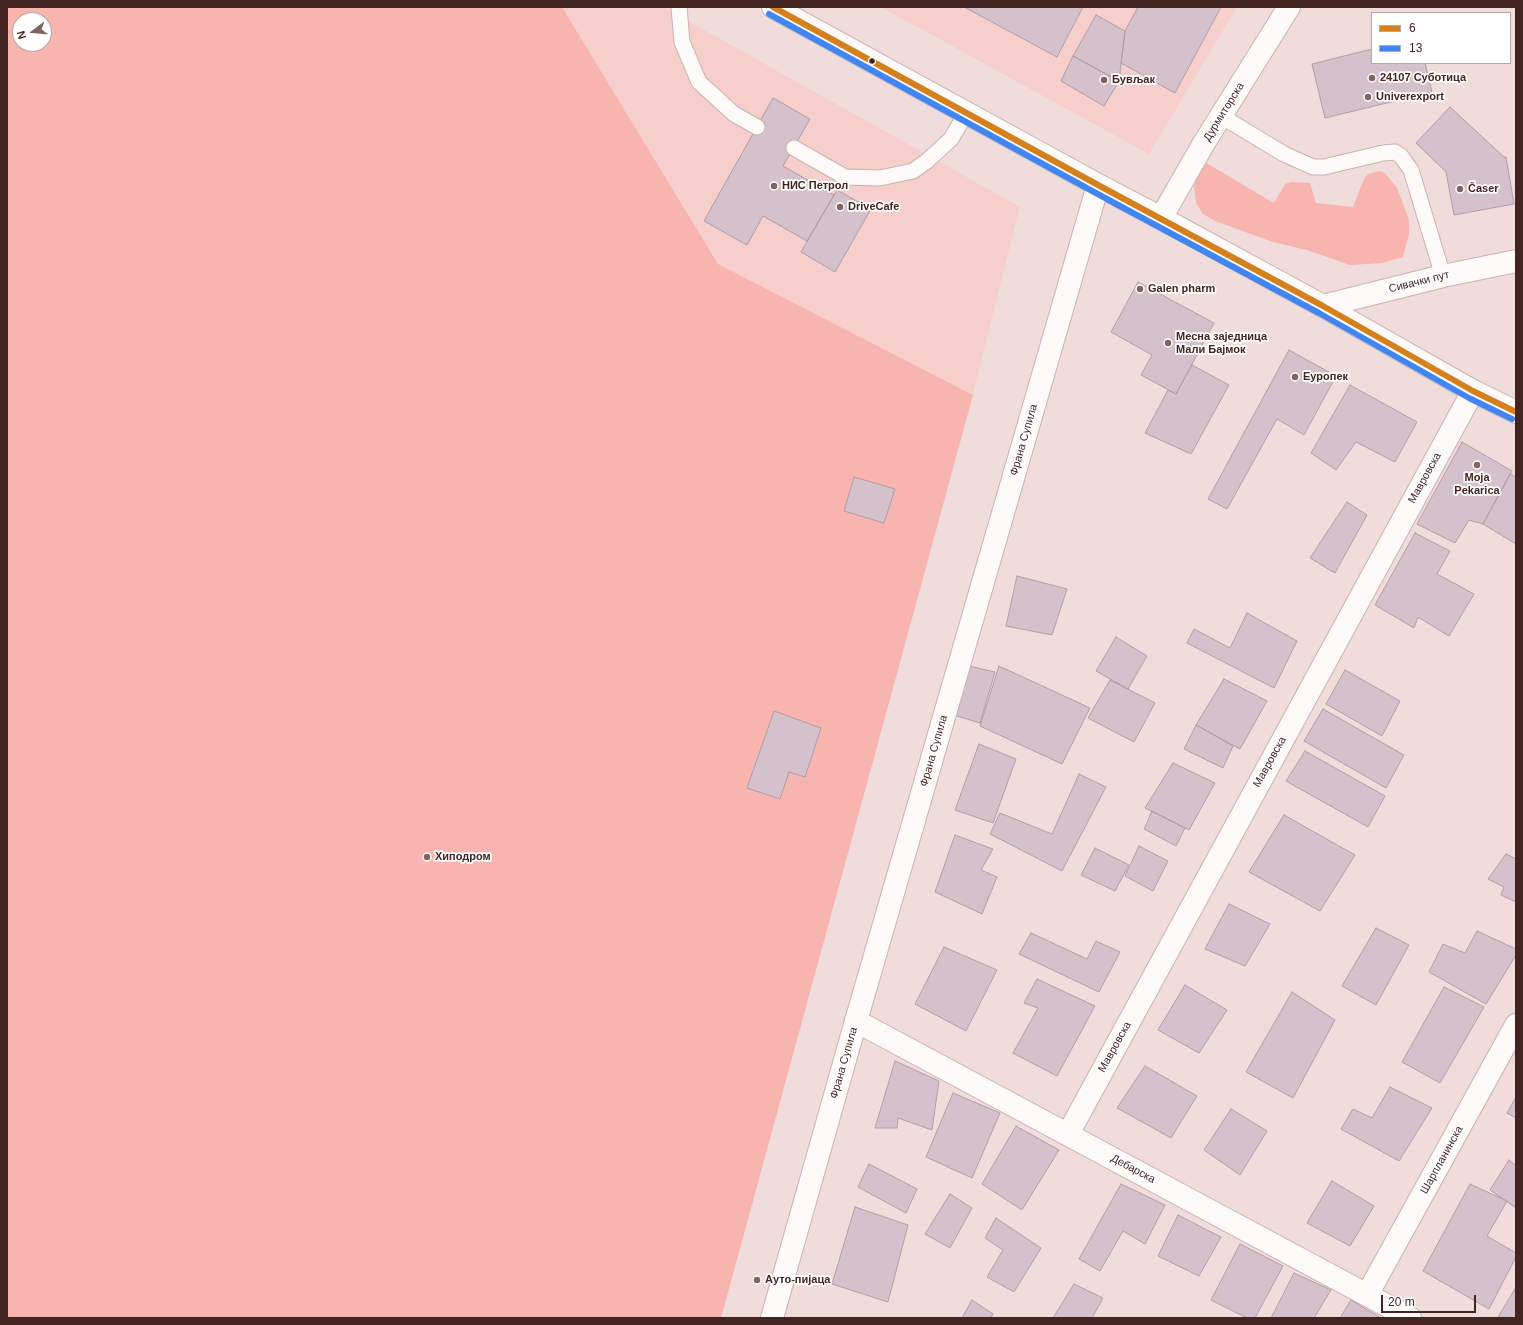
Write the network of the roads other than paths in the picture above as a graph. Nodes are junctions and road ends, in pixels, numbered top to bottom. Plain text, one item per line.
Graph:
1 (679, 7) edge
2 (774, 7) edge
3 (1290, 7) edge
4 (966, 113) junction
5 (1221, 116) junction
6 (757, 127) dead end
7 (794, 148) dead end
8 (1098, 185) junction
9 (1161, 218) junction
10 (1516, 261) edge
11 (1443, 276) junction
12 (1323, 306) junction
13 (1473, 391) junction
14 (1516, 412) edge
15 (856, 1020) junction
16 (1516, 1025) edge
17 (1068, 1134) junction
18 (1367, 1295) junction
19 (773, 1318) edge
20 (1410, 1318) edge

1 - 6 lane
2 - 4 street
3 - 5 street, Дурмиторска
4 - 7 lane
4 - 8 street
5 - 9 street, Дурмиторска
5 - 11 lane
8 - 9 street
8 - 15 street, Франа Супила
9 - 12 street
10 - 11 street, Сивачки пут
11 - 12 street, Сивачки пут
12 - 13 street
13 - 14 street
13 - 17 street, Мавровска
15 - 17 street, Дебарска
15 - 19 street, Франа Супила
16 - 18 street, Шарпланинска
17 - 18 street, Дебарска
18 - 20 street, Дебарска

